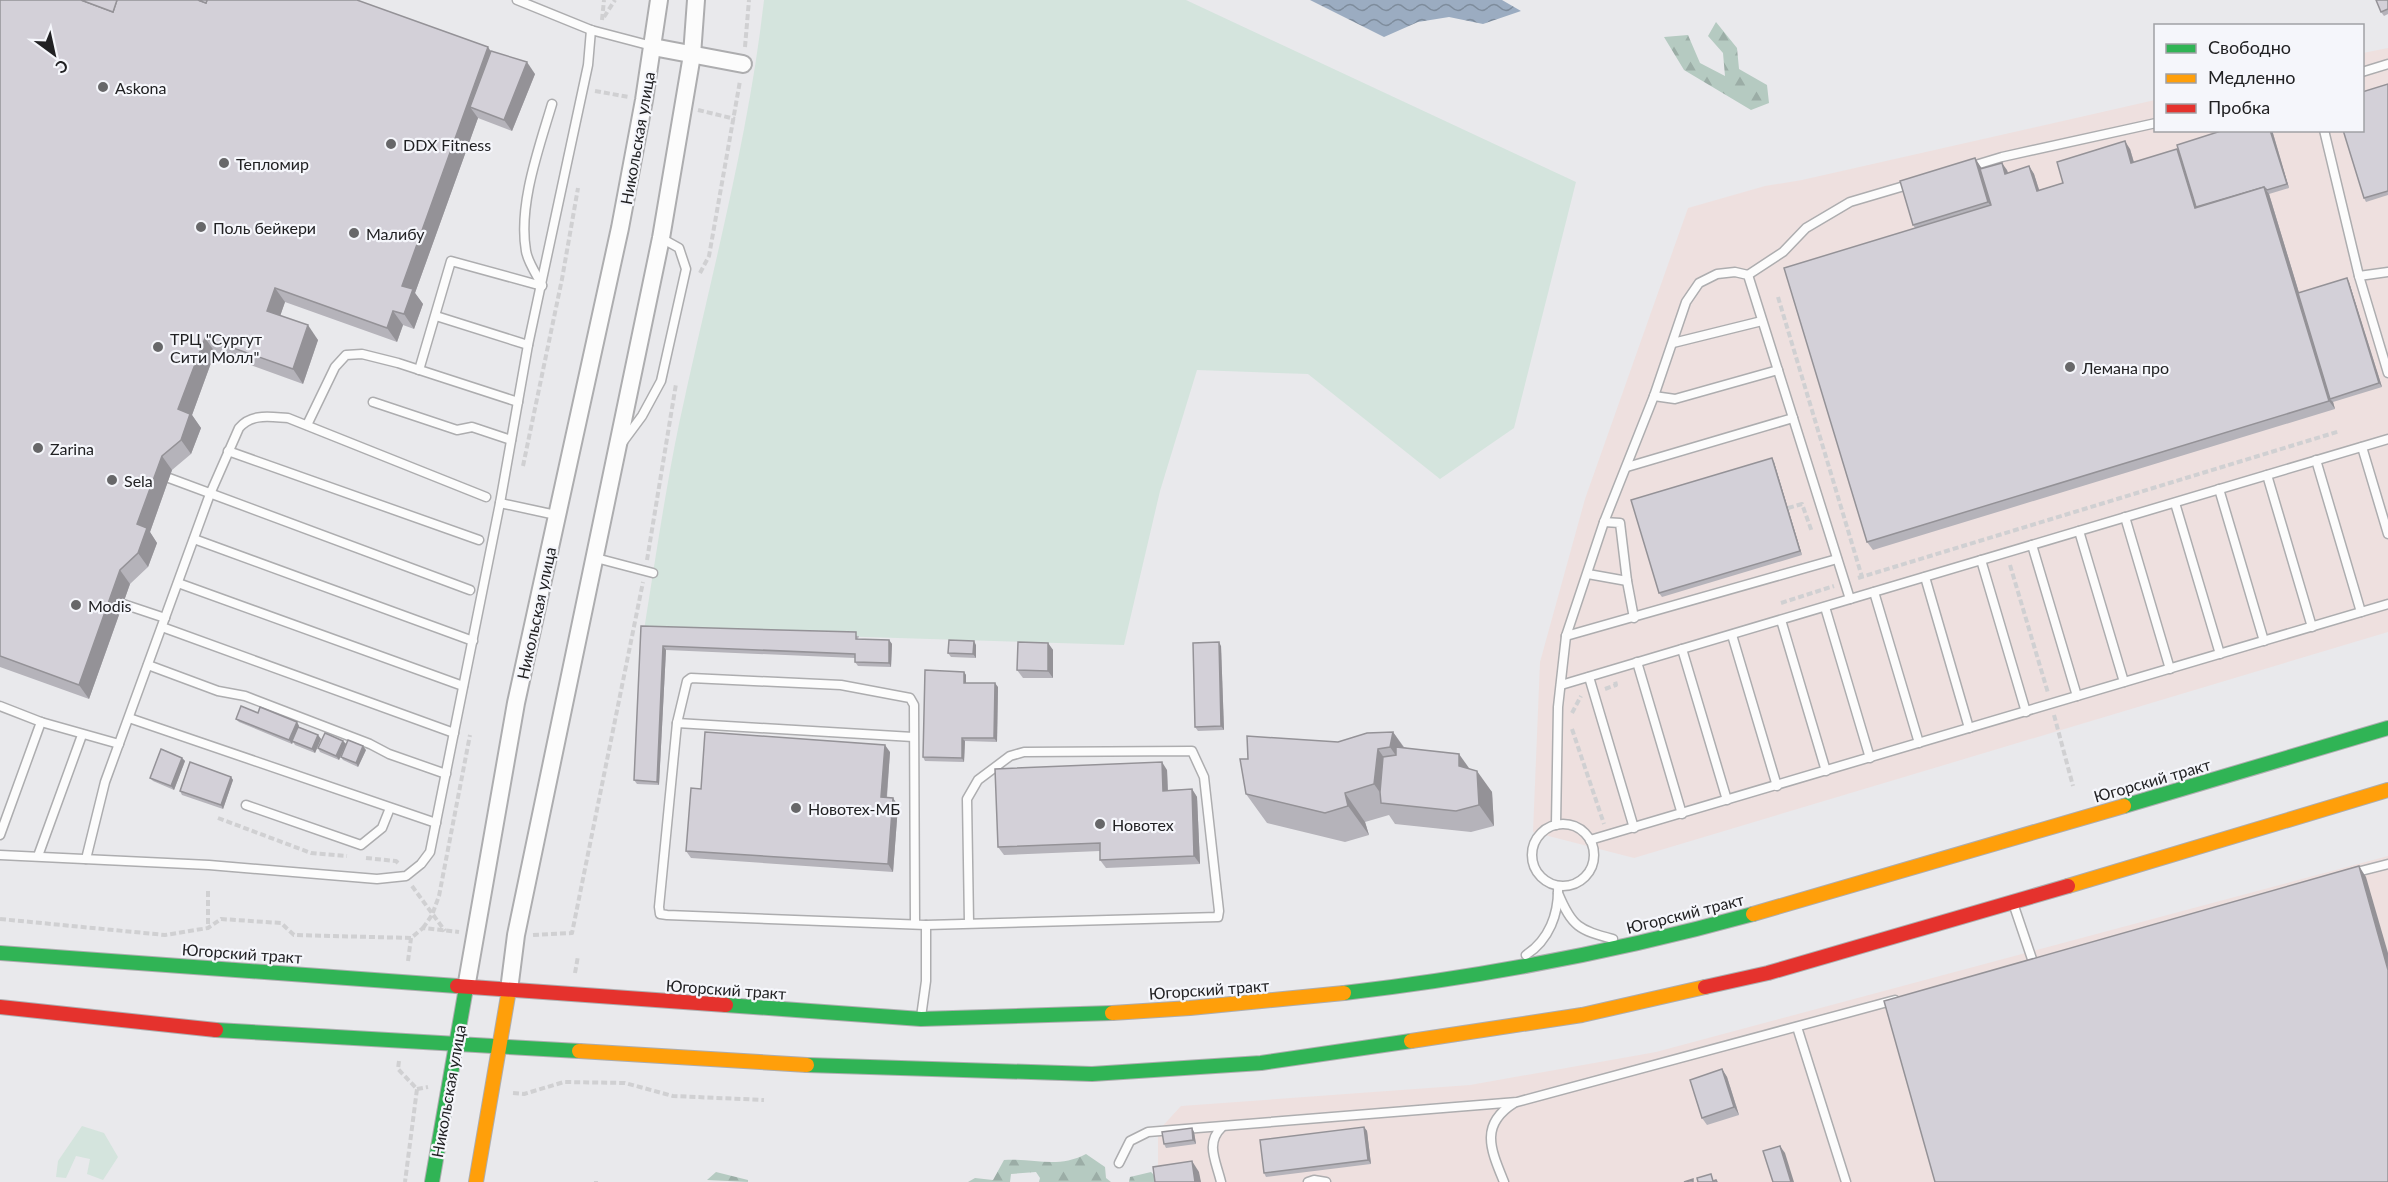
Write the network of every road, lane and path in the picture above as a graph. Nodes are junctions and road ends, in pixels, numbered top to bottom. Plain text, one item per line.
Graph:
1 (517, 0) edge
2 (615, 0) edge
3 (658, 0) edge
4 (696, 0) edge
5 (748, 0) edge
6 (602, 20) dead end
7 (591, 30) junction
8 (653, 46) junction
9 (692, 55) junction
10 (743, 64) junction
11 (2388, 64) edge
12 (2364, 71) edge
13 (552, 104) dead end
14 (2154, 123) edge
15 (2324, 132) edge
16 (1959, 170) edge
17 (1915, 183) edge
18 (661, 238) junction
19 (2388, 272) edge
20 (1748, 275) junction
21 (698, 276) dead end
22 (2359, 276) junction
23 (542, 286) junction
24 (1778, 297) dead end
25 (436, 316) junction
26 (1762, 321) junction
27 (1674, 344) junction
28 (528, 345) junction
29 (419, 370) junction
30 (1778, 370) junction
31 (2388, 373) edge
32 (675, 375) dead end
33 (1654, 396) junction
34 (373, 402) dead end
35 (518, 402) junction
36 (1793, 418) junction
37 (307, 424) junction
38 (2388, 439) edge
39 (511, 440) junction
40 (2362, 447) junction
41 (618, 448) junction
42 (228, 451) junction
43 (2316, 460) junction
44 (1627, 467) junction
45 (2267, 475) junction
46 (169, 478) dead end
47 (2219, 489) junction
48 (210, 494) junction
49 (486, 497) dead end
50 (500, 503) junction
51 (2175, 503) junction
52 (1788, 508) edge
53 (556, 515) junction
54 (2125, 517) junction
55 (1604, 522) junction
56 (2079, 531) junction
57 (1813, 534) dead end
58 (2388, 534) edge
59 (2000, 535) dead end
60 (194, 539) junction
61 (479, 540) dead end
62 (2032, 545) junction
63 (2006, 553) junction
64 (596, 558) junction
65 (1837, 559) junction
66 (1981, 560) junction
67 (1823, 564) junction
68 (649, 572) junction
69 (1588, 574) junction
70 (1862, 577) dead end
71 (1925, 577) junction
72 (1627, 581) junction
73 (178, 583) junction
74 (1830, 587) dead end
75 (470, 590) dead end
76 (1874, 592) junction
77 (1850, 599) junction
78 (123, 604) dead end
79 (2388, 604) edge
80 (1825, 607) junction
81 (2361, 612) junction
82 (1634, 618) junction
83 (1781, 620) junction
84 (164, 622) junction
85 (2312, 627) junction
86 (1732, 634) junction
87 (1566, 636) junction
88 (473, 641) junction
89 (2264, 641) junction
90 (1682, 649) junction
91 (2220, 654) junction
92 (1637, 662) junction
93 (148, 665) junction
94 (2170, 669) junction
95 (1589, 677) junction
96 (2124, 682) junction
97 (1561, 685) junction
98 (464, 686) junction
99 (2078, 696) junction
100 (2051, 704) junction
101 (0, 706) edge
102 (2026, 711) junction
103 (129, 718) junction
104 (41, 722) junction
105 (677, 723) junction
106 (1970, 728) junction
107 (2388, 728) edge
108 (454, 733) junction
109 (82, 735) junction
110 (913, 737) junction
111 (1919, 743) junction
112 (119, 744) junction
113 (1870, 758) junction
114 (1826, 771) junction
115 (446, 774) junction
116 (1776, 786) junction
117 (2073, 786) dead end
118 (2388, 790) edge
119 (1727, 800) junction
120 (246, 805) dead end
121 (390, 808) junction
122 (1682, 814) junction
123 (436, 823) junction
124 (1556, 825) junction
125 (1634, 828) junction
126 (0, 835) edge
127 (1590, 840) junction
128 (0, 855) edge
129 (38, 856) junction
130 (86, 859) junction
131 (2388, 864) edge
132 (2342, 876) edge
133 (1558, 890) junction
134 (208, 891) dead end
135 (2013, 903) junction
136 (0, 919) edge
137 (969, 923) junction
138 (915, 924) junction
139 (926, 925) junction
140 (208, 928) junction
141 (477, 932) junction
142 (516, 935) junction
143 (1634, 944) junction
144 (0, 953) edge
145 (2044, 958) edge
146 (2033, 962) junction
147 (2022, 965) edge
148 (1505, 969) junction
149 (466, 988) junction
150 (508, 990) junction
151 (1909, 996) edge
152 (0, 1007) edge
153 (921, 1019) junction
154 (1797, 1028) junction
155 (456, 1043) junction
156 (501, 1047) junction
157 (564, 1082) dead end
158 (764, 1101) dead end
159 (1517, 1102) junction
160 (1222, 1126) junction
161 (1119, 1163) dead end
162 (432, 1182) edge
163 (476, 1182) edge
164 (1221, 1182) edge
165 (1308, 1182) edge
166 (1326, 1182) edge
167 (1504, 1182) edge
168 (1846, 1182) edge

1 - 7 lane
2 - 6 path
3 - 8 street, Никольская улица
4 - 9 street
5 - 10 path
7 - 8 lane
7 - 23 lane
8 - 9 street
8 - 53 street, Никольская улица
9 - 10 street
9 - 18 street
10 - 21 path
11 - 12 lane
13 - 23 lane
14 - 16 lane
15 - 22 lane
17 - 20 lane
18 - 41 street
18 - 41 lane
19 - 22 lane
20 - 26 lane
20 - 27 lane
22 - 31 lane
23 - 25 lane
23 - 28 lane
24 - 70 path
25 - 28 lane
25 - 29 lane
26 - 27 lane
26 - 30 lane
27 - 33 lane
28 - 35 lane
29 - 35 lane
29 - 37 lane
30 - 33 lane
30 - 36 lane
32 - 68 path
33 - 44 lane
34 - 39 lane
35 - 39 lane
36 - 44 lane
36 - 65 lane
37 - 42 lane
37 - 49 lane
38 - 40 lane
39 - 50 lane
40 - 43 lane
40 - 58 lane
41 - 64 street
42 - 48 lane
42 - 61 lane
43 - 45 lane
43 - 81 lane
44 - 55 lane
45 - 47 lane
45 - 85 lane
46 - 48 lane
47 - 51 lane
47 - 89 lane
48 - 60 lane
48 - 75 lane
50 - 53 lane
50 - 88 lane
51 - 54 lane
51 - 91 lane
52 - 57 path
53 - 141 street, Никольская улица
54 - 56 lane
54 - 94 lane
55 - 69 lane
55 - 72 lane
56 - 62 lane
56 - 96 lane
59 - 63 path
60 - 73 lane
60 - 88 lane
62 - 63 lane
62 - 99 lane
63 - 66 lane
63 - 100 path
64 - 68 lane
64 - 142 street
65 - 67 lane
65 - 77 lane
66 - 71 lane
66 - 102 lane
67 - 74 path
67 - 82 lane
68 - 142 path
69 - 72 lane
69 - 87 lane
71 - 76 lane
71 - 106 lane
72 - 82 lane
73 - 84 lane
73 - 98 lane
76 - 77 lane
76 - 111 lane
77 - 80 lane
78 - 84 lane
79 - 81 lane
80 - 83 lane
80 - 113 lane
81 - 85 lane
82 - 87 lane
83 - 86 lane
83 - 114 lane
84 - 93 lane
84 - 108 lane
85 - 89 lane
86 - 90 lane
86 - 116 lane
87 - 97 lane
88 - 98 lane
89 - 91 lane
90 - 92 lane
90 - 119 lane
91 - 94 lane
92 - 95 lane
92 - 122 lane
93 - 103 lane
93 - 115 lane
94 - 96 lane
95 - 97 lane
95 - 125 lane
96 - 99 lane
97 - 124 lane
98 - 108 lane
99 - 100 lane
100 - 102 lane
100 - 117 path
101 - 104 lane
102 - 106 lane
103 - 112 lane
103 - 121 lane
104 - 109 lane
104 - 126 lane
105 - 110 lane
105 - 110 lane
105 - 138 lane
106 - 111 lane
107 - 143 main road, Югорский тракт
108 - 115 lane
109 - 112 lane
109 - 129 lane
110 - 138 lane
111 - 113 lane
112 - 130 lane
113 - 114 lane
114 - 116 lane
115 - 123 lane
116 - 119 lane
118 - 135 main road
119 - 122 lane
120 - 121 lane
121 - 123 lane
122 - 125 lane
123 - 130 lane
124 - 127 lane
124 - 133 lane
125 - 127 lane
127 - 133 lane
128 - 129 lane
129 - 130 lane
131 - 132 lane
133 - 143 lane
133 - 148 lane
134 - 140 path
135 - 146 lane
135 - 156 main road
136 - 140 path
137 - 137 lane
137 - 139 lane
138 - 139 lane
139 - 153 lane
140 - 141 path
141 - 149 street, Никольская улица
142 - 150 street
143 - 148 main road, Югорский тракт
144 - 149 main road, Югорский тракт
145 - 146 lane
146 - 147 lane
148 - 153 main road, Югорский тракт
149 - 150 main road, Югорский тракт
149 - 155 main road, Никольская улица
150 - 153 main road, Югорский тракт
150 - 156 main road
151 - 154 lane
152 - 155 main road
154 - 159 lane
154 - 168 lane
155 - 156 main road
155 - 162 main road, Никольская улица
156 - 163 main road
157 - 158 path
159 - 160 lane
159 - 167 lane
160 - 161 lane
160 - 164 lane
165 - 166 lane

